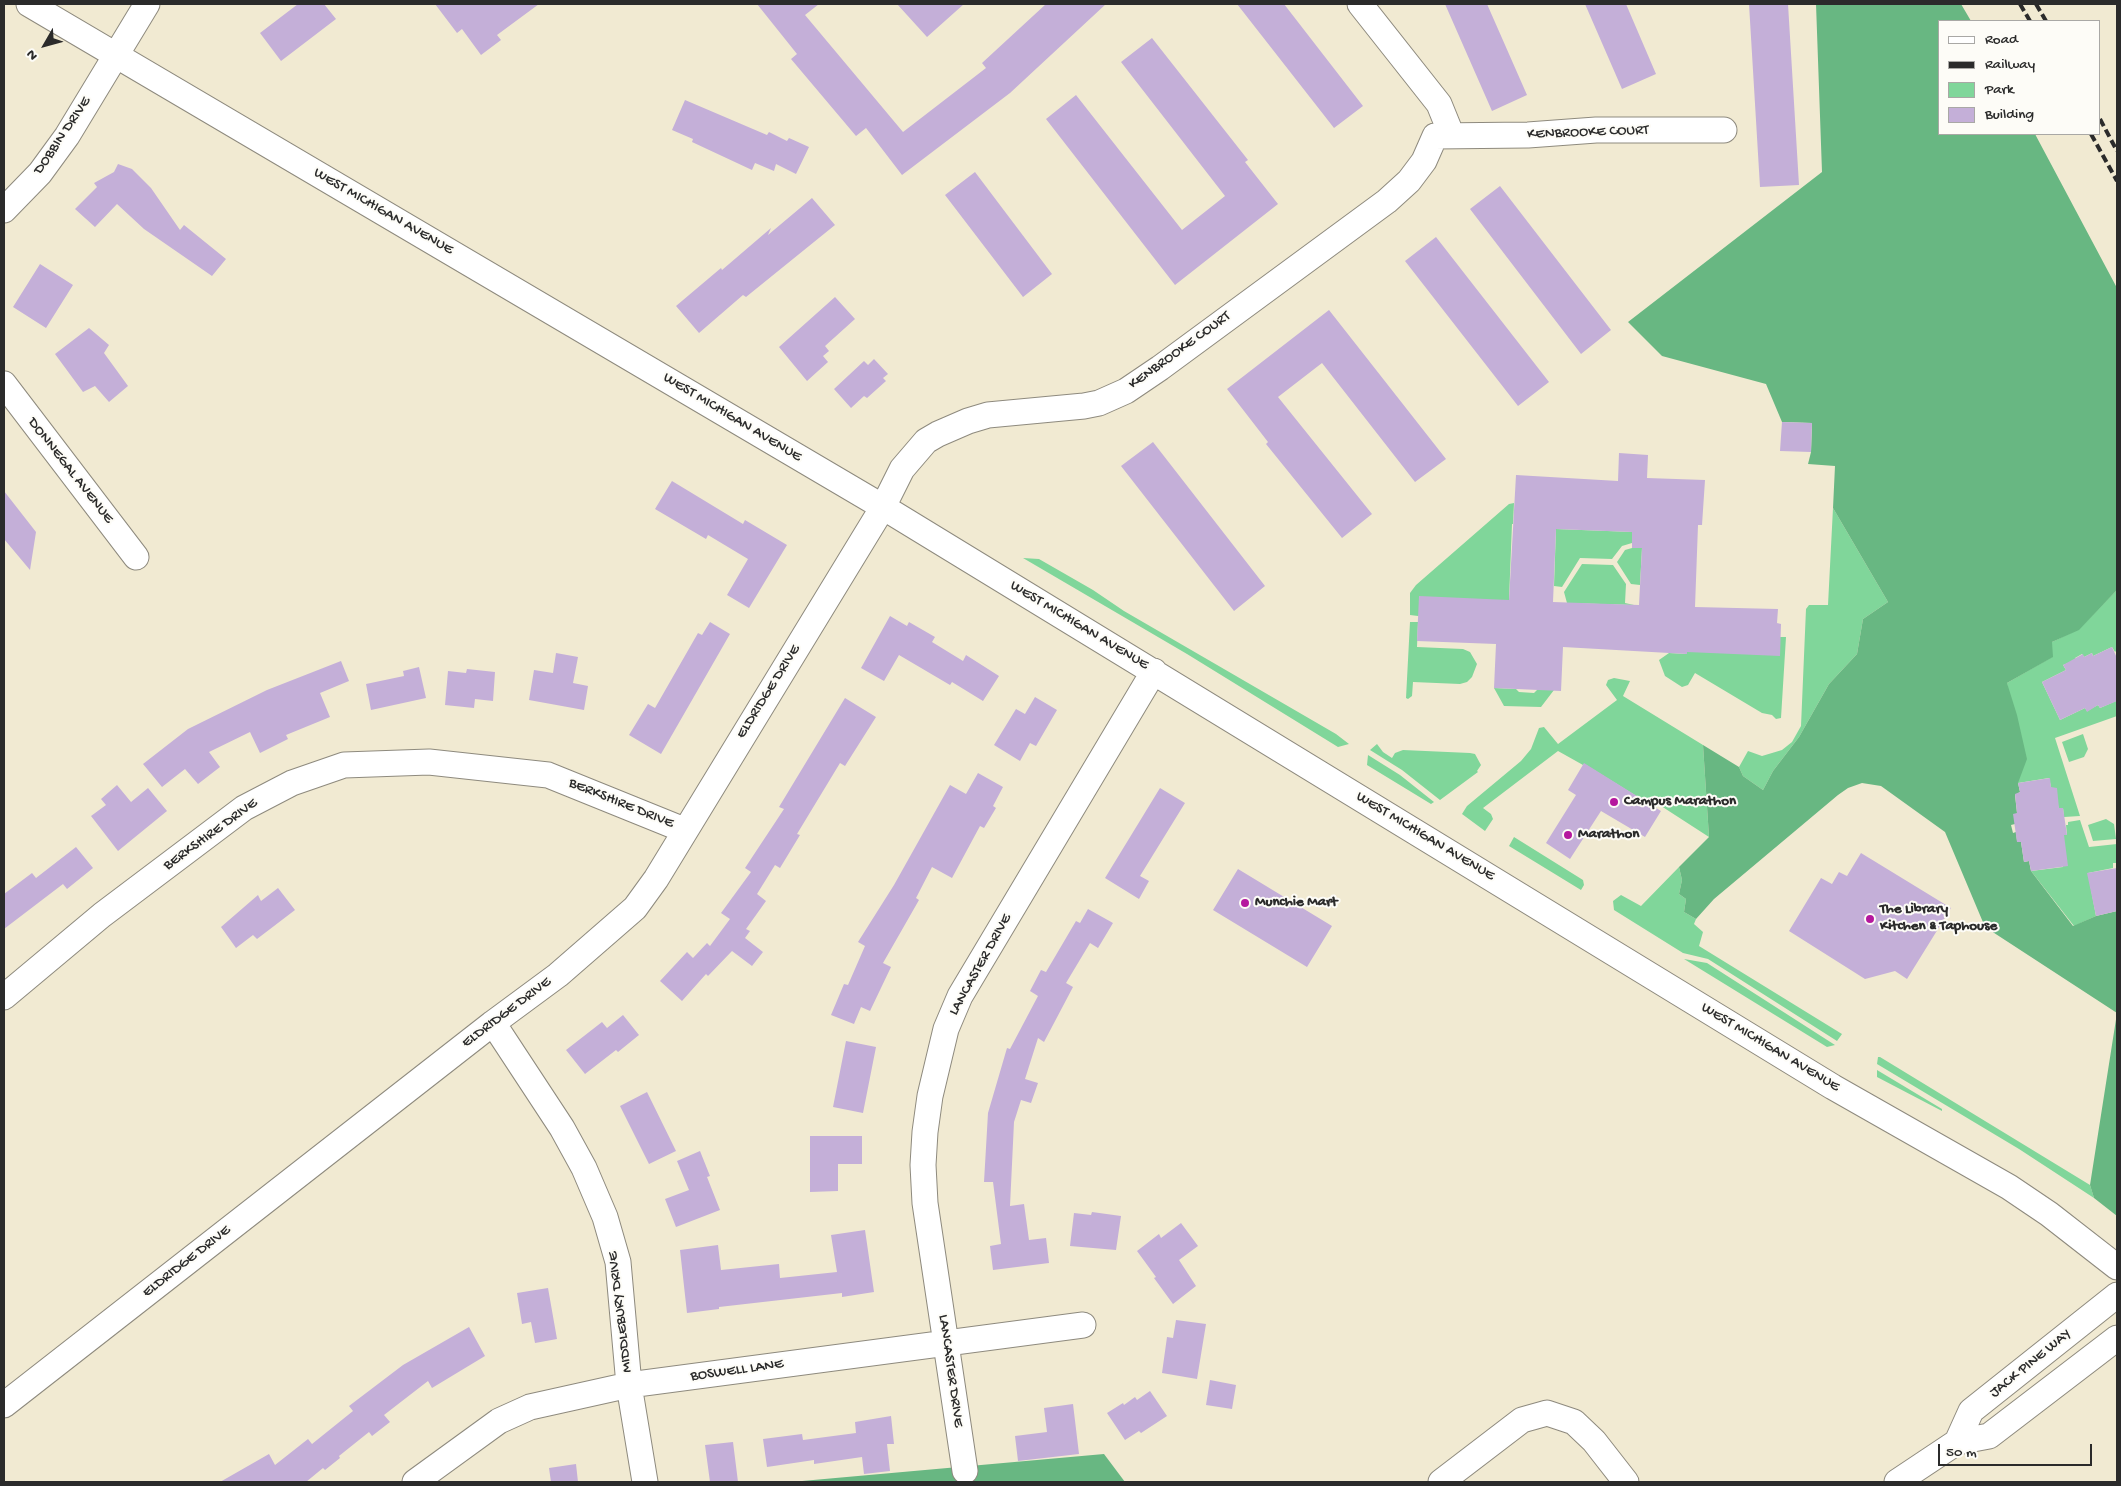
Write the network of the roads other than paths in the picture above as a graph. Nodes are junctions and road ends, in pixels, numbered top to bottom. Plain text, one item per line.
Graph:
1 (29, 4) edge
2 (147, 4) edge
3 (1360, 4) edge
4 (116, 56) junction
5 (1724, 130) dead end
6 (1452, 136) junction
7 (4, 210) edge
8 (4, 384) edge
9 (883, 507) junction
10 (136, 557) dead end
11 (1154, 671) junction
12 (684, 830) junction
13 (4, 997) edge
14 (493, 1023) junction
15 (2117, 1267) edge
16 (2117, 1295) edge
17 (1083, 1325) dead end
18 (2117, 1338) edge
19 (947, 1343) junction
20 (629, 1385) junction
21 (4, 1405) edge
22 (1957, 1442) junction
23 (964, 1471) dead end
24 (415, 1482) edge
25 (645, 1482) edge
26 (1441, 1482) edge
27 (1626, 1482) edge
28 (1897, 1482) edge

1 - 4 street, WEST MICHIGAN AVENUE
2 - 4 street, DOBBIN DRIVE
3 - 6 street
4 - 7 street, DOBBIN DRIVE
4 - 9 street, WEST MICHIGAN AVENUE
5 - 6 street, KENBROOKE COURT
6 - 9 street, KENBROOKE COURT
8 - 10 street, DONNEGAL AVENUE
9 - 11 street, WEST MICHIGAN AVENUE
9 - 12 street, ELDRIDGE DRIVE
11 - 15 street, WEST MICHIGAN AVENUE
11 - 19 street, LANCASTER DRIVE
12 - 13 street, BERKSHIRE DRIVE
12 - 14 street, ELDRIDGE DRIVE
14 - 20 street, MIDDLEBURY DRIVE
14 - 21 street, ELDRIDGE DRIVE
16 - 22 street, JACK PINE WAY
17 - 19 street, BOSWELL LANE
18 - 22 street, JACK PINE WAY
19 - 20 street, BOSWELL LANE
19 - 23 street, LANCASTER DRIVE
20 - 24 street, BOSWELL LANE
20 - 25 street, MIDDLEBURY DRIVE
22 - 28 street, JACK PINE WAY
26 - 27 street

